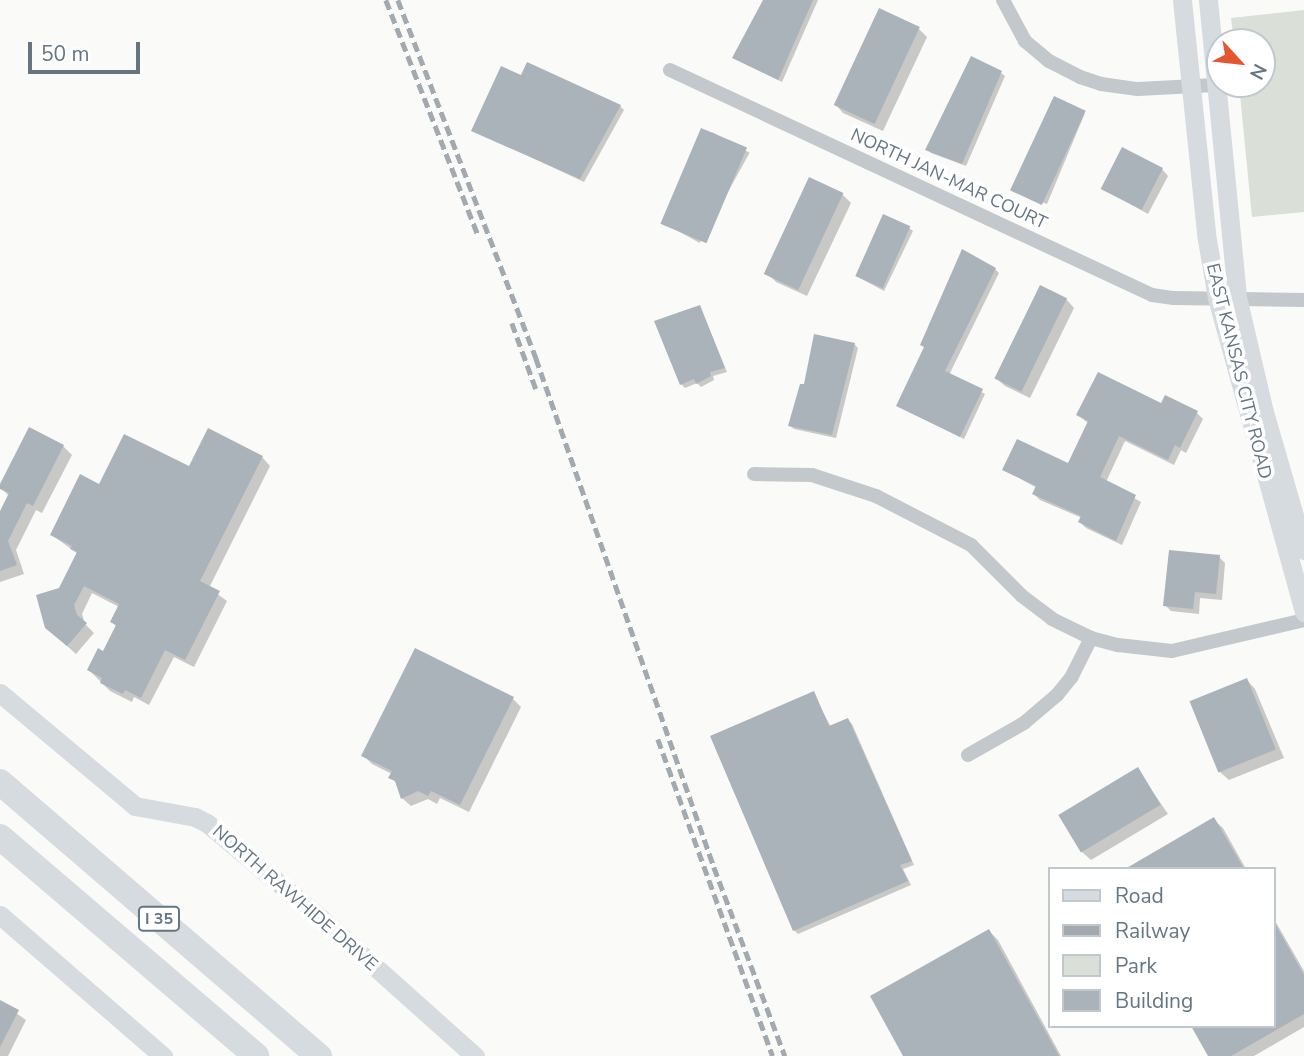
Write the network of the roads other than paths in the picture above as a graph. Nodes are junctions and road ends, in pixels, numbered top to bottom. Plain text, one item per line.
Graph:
1 (1003, 0) edge
2 (1182, 0) edge
3 (1208, 0) edge
4 (1210, 28) edge
5 (670, 69) dead end
6 (1206, 86) edge
7 (1191, 87) junction
8 (1216, 98) edge
9 (1227, 298) junction
10 (1304, 300) edge
11 (754, 474) dead end
12 (1304, 550) edge
13 (1304, 612) edge
14 (1304, 620) edge
15 (1091, 638) junction
16 (0, 694) edge
17 (968, 755) dead end
18 (0, 782) edge
19 (0, 837) edge
20 (0, 915) edge
21 (163, 1056) edge
22 (256, 1056) edge
23 (319, 1056) edge
24 (475, 1056) edge

1 - 7 street
2 - 7 main road, EAST KANSAS CITY ROAD
3 - 4 main road, EAST KANSAS CITY ROAD
5 - 9 street, NORTH JAN-MAR COURT
6 - 7 street
7 - 9 main road, EAST KANSAS CITY ROAD
8 - 9 main road, EAST KANSAS CITY ROAD
9 - 10 street, NORTH JAN-MAR COURT
9 - 12 main road, EAST KANSAS CITY ROAD
9 - 13 main road, EAST KANSAS CITY ROAD
11 - 15 street
14 - 15 street
15 - 17 street
16 - 24 main road, NORTH RAWHIDE DRIVE
18 - 23 highway, I 35
19 - 22 highway, I 35
20 - 21 main road

